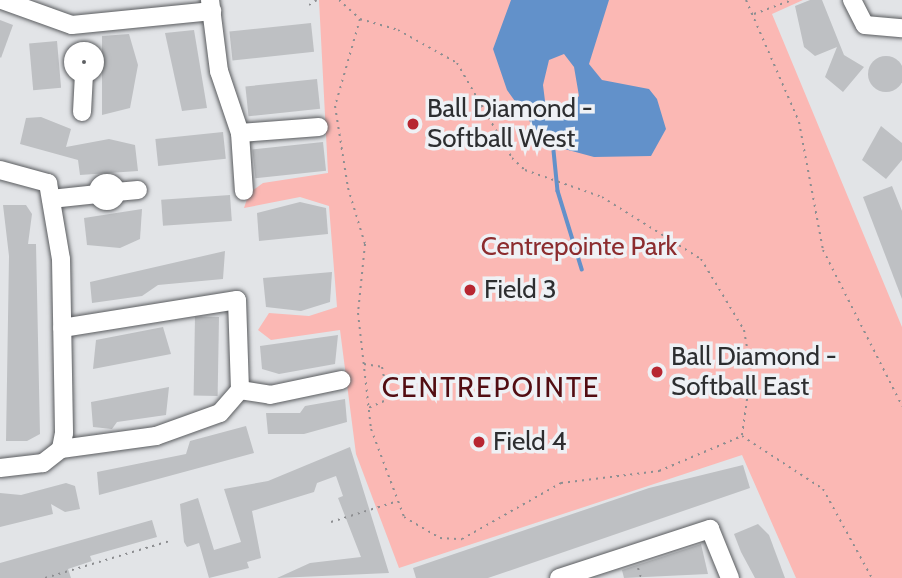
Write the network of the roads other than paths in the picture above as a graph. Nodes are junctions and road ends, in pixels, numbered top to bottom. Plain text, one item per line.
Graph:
1 (852, 0) edge
2 (9, 1) edge
3 (211, 5) edge
4 (80, 24) junction
5 (902, 28) edge
6 (82, 112) dead end
7 (319, 127) dead end
8 (240, 133) junction
9 (0, 170) edge
10 (138, 190) dead end
11 (244, 191) dead end
12 (51, 199) junction
13 (62, 328) junction
14 (341, 380) dead end
15 (240, 390) junction
16 (61, 449) junction
17 (0, 468) edge
18 (559, 578) edge
19 (730, 578) edge

1 - 5 street
2 - 4 street
3 - 4 street
3 - 8 street
4 - 6 street
7 - 8 street
8 - 11 street
9 - 12 street
10 - 12 street
12 - 13 street
13 - 15 street
13 - 16 street
14 - 15 street
15 - 16 street
16 - 17 street
18 - 19 street

